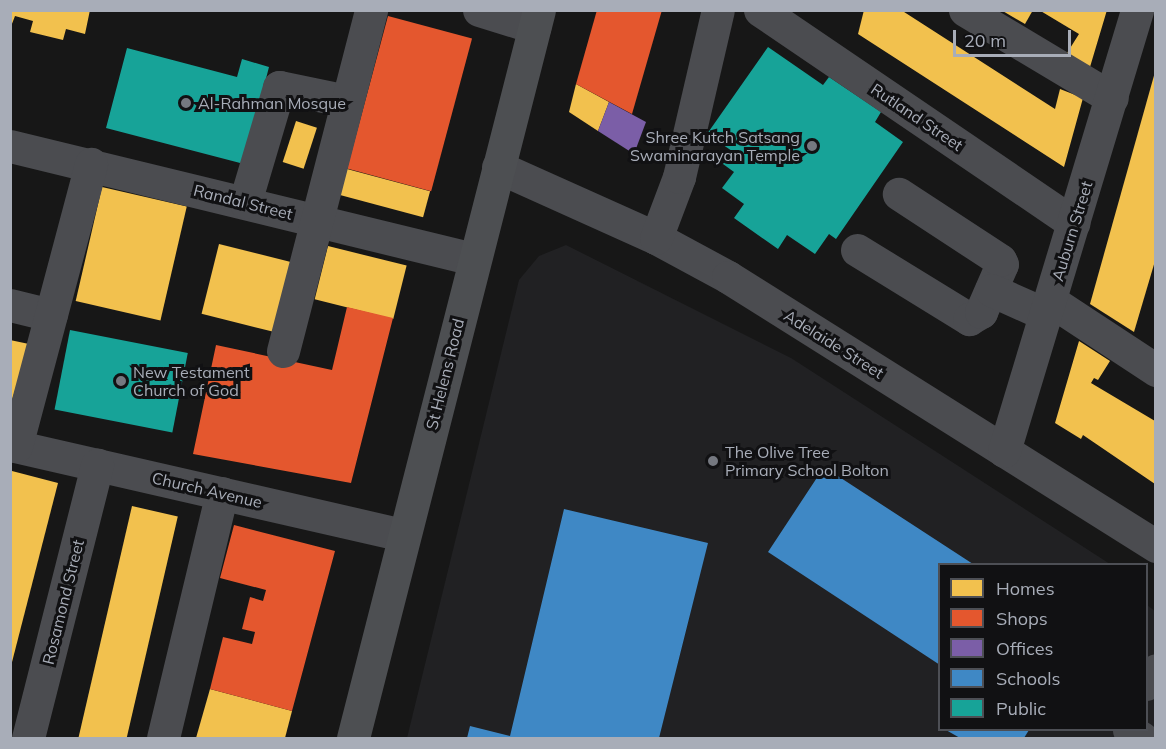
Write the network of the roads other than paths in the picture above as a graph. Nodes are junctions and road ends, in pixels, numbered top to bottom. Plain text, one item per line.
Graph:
1 (371, 10) edge
2 (479, 10) edge
3 (718, 10) edge
4 (760, 10) edge
5 (965, 10) edge
6 (1137, 10) edge
7 (537, 19) edge
8 (1112, 98) junction
9 (347, 100) junction
10 (10, 146) edge
11 (91, 164) junction
12 (498, 167) junction
13 (899, 194) dead end
14 (245, 202) junction
15 (314, 220) junction
16 (1074, 223) junction
17 (656, 238) junction
18 (857, 250) dead end
19 (474, 259) junction
20 (991, 290) junction
21 (10, 305) edge
22 (1049, 308) junction
23 (51, 315) junction
24 (283, 351) dead end
25 (1155, 370) edge
26 (13, 446) edge
27 (1004, 451) junction
28 (97, 465) junction
29 (222, 493) junction
30 (403, 535) junction
31 (1155, 546) edge
32 (28, 738) edge
33 (163, 738) edge
34 (353, 738) edge

1 - 9 street
2 - 7 street
3 - 17 street
4 - 16 street, Rutland Street
5 - 8 street
6 - 8 street, Auburn Street
7 - 12 main road, St Helens Road
8 - 16 street, Auburn Street
9 - 14 street
9 - 15 street
10 - 11 street, Randal Street
11 - 14 street, Randal Street
11 - 23 street
12 - 17 street, Adelaide Street
12 - 19 main road, St Helens Road
13 - 20 street
14 - 15 street, Randal Street
15 - 19 street, Randal Street
15 - 24 street
16 - 22 street, Auburn Street
17 - 27 street, Adelaide Street
18 - 20 street
19 - 30 main road, St Helens Road
20 - 22 street
21 - 23 street
22 - 25 street
22 - 27 street, Auburn Street
23 - 26 street
26 - 28 street, Church Avenue
27 - 31 street, Adelaide Street
28 - 29 street, Church Avenue
28 - 32 street, Rosamond Street
29 - 30 street, Church Avenue
29 - 33 street
30 - 34 main road, St Helens Road

